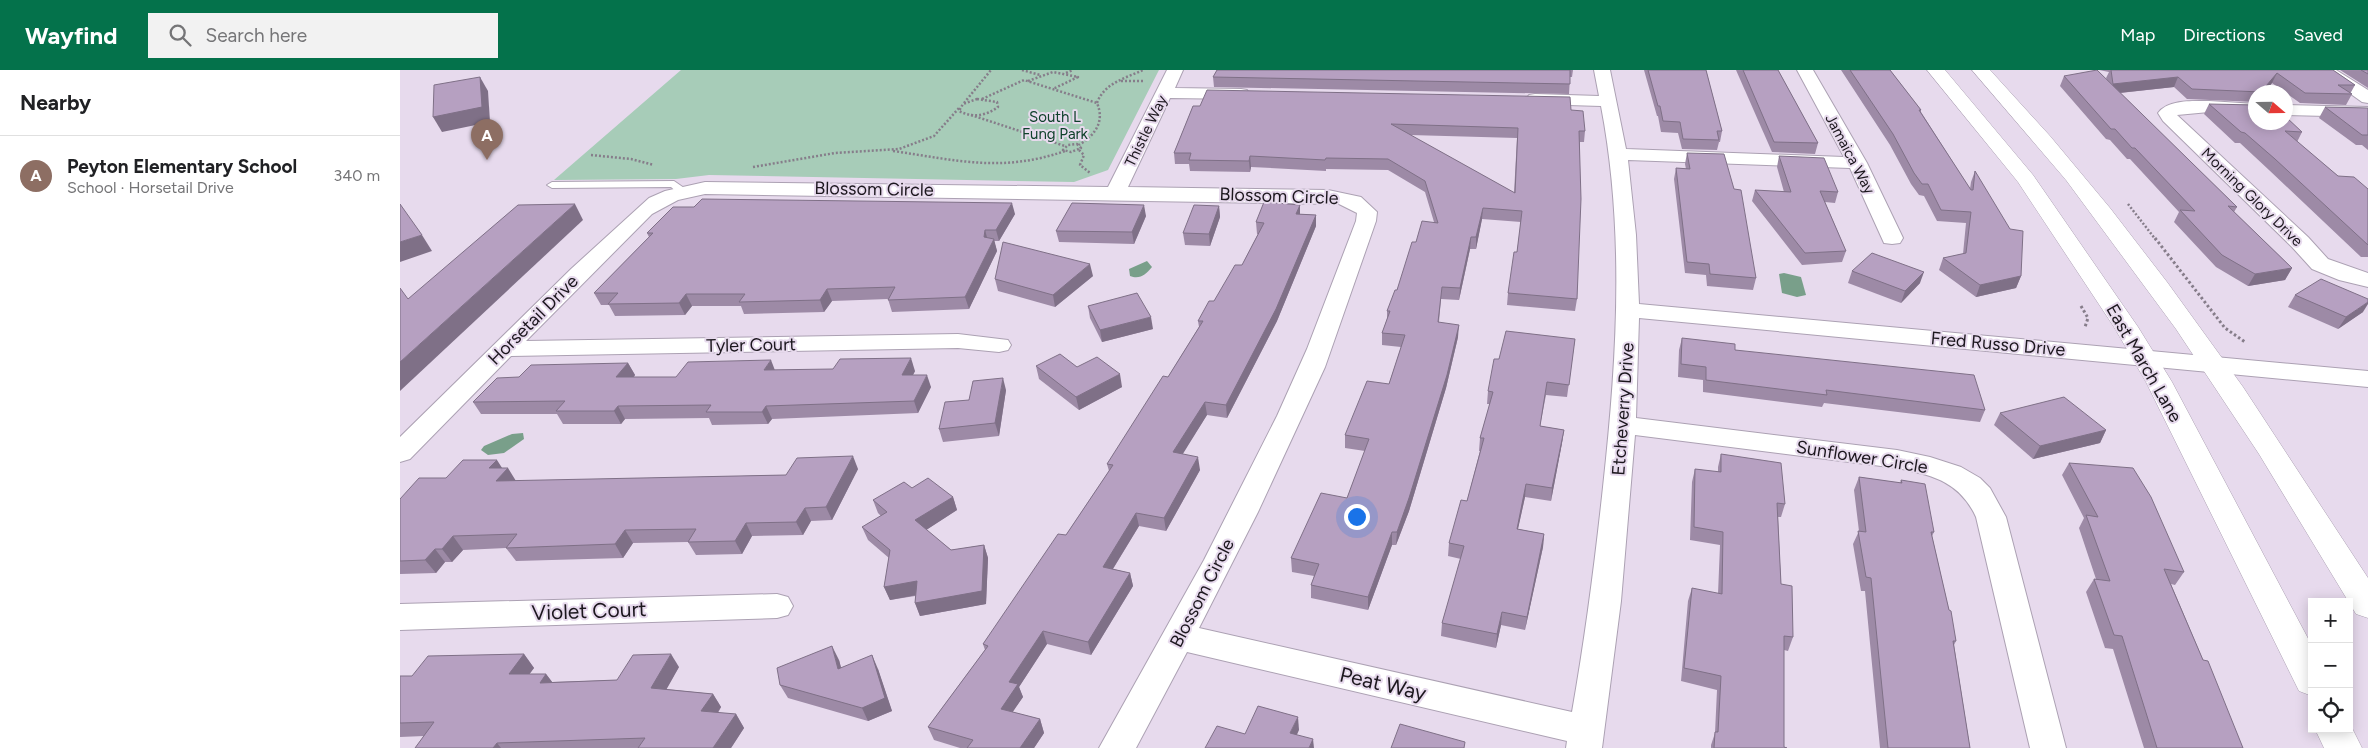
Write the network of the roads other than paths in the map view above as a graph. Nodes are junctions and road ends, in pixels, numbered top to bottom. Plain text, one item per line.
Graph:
1 (1175, 70) edge
2 (1602, 70) edge
3 (1805, 70) edge
4 (1936, 70) edge
5 (1981, 70) edge
6 (2324, 70) edge
7 (1165, 93) junction
8 (1254, 94) edge
9 (2368, 98) edge
10 (1520, 99) edge
11 (1609, 101) junction
12 (2248, 109) edge
13 (2293, 110) edge
14 (2368, 112) edge
15 (1619, 154) junction
16 (1857, 163) junction
17 (552, 185) dead end
18 (1116, 192) junction
19 (677, 193) junction
20 (1892, 238) dead end
21 (2357, 278) edge
22 (1628, 310) junction
23 (999, 345) dead end
24 (503, 349) junction
25 (2145, 358) junction
26 (2214, 364) junction
27 (2368, 379) edge
28 (1624, 425) junction
29 (400, 453) edge
30 (2368, 604) edge
31 (777, 606) dead end
32 (400, 616) edge
33 (1179, 637) junction
34 (2308, 673) edge
35 (2336, 733) edge
36 (1586, 739) edge
37 (1117, 748) edge
38 (2048, 748) edge
39 (2343, 748) edge

1 - 7 street, Thistle Way
2 - 11 street, Etcheverry Drive
3 - 16 street, Jamaica Way
4 - 25 main road, East March Lane
5 - 26 main road
6 - 9 street
7 - 8 street
7 - 18 street, Thistle Way
10 - 11 street
11 - 15 street, Etcheverry Drive
12 - 21 street, Morning Glory Drive
13 - 14 street
15 - 16 street
15 - 22 street, Etcheverry Drive
16 - 20 street, Jamaica Way
17 - 19 lane, Blossom Circle
18 - 19 street, Blossom Circle
18 - 33 street, Blossom Circle
19 - 24 street, Horsetail Drive
22 - 25 street, Fred Russo Drive
22 - 28 street, Etcheverry Drive
23 - 24 street, Tyler Court
24 - 29 street, Horsetail Drive
25 - 26 street, Fred Russo Drive
25 - 34 main road, East March Lane
26 - 27 street, Fred Russo Drive
26 - 30 main road
28 - 36 street, Etcheverry Drive
28 - 38 street, Sunflower Circle
31 - 32 street, Violet Court
33 - 36 street, Peat Way
33 - 37 street, Blossom Circle
35 - 39 main road

